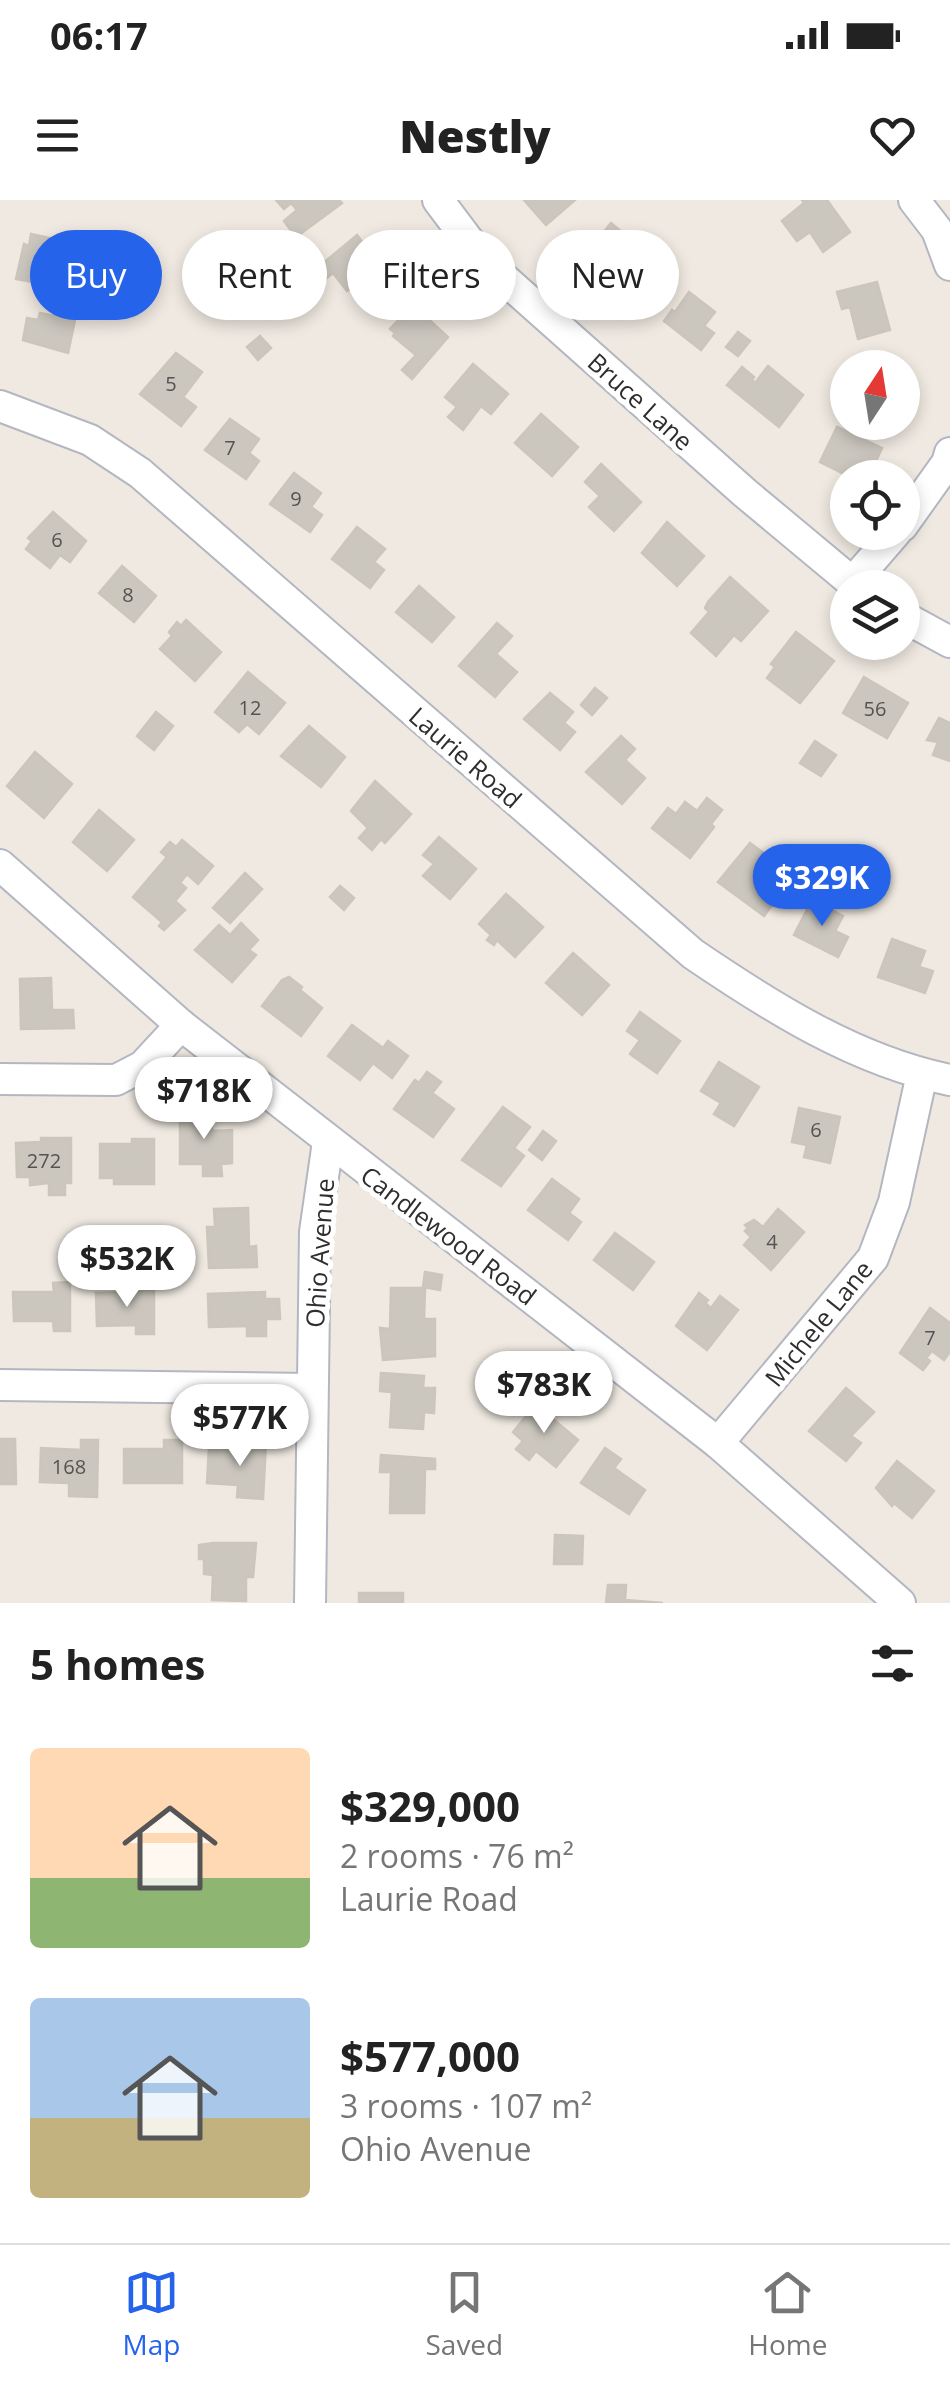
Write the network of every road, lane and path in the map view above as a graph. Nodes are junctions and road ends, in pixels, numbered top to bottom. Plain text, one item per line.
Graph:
1 (438, 200) edge
2 (914, 200) edge
3 (950, 265) edge
4 (0, 406) edge
5 (950, 453) edge
6 (920, 501) edge
7 (882, 550) edge
8 (838, 570) edge
9 (867, 570) edge
10 (920, 626) edge
11 (950, 642) edge
12 (0, 865) edge
13 (181, 1026) junction
14 (936, 1077) edge
15 (0, 1079) edge
16 (328, 1142) junction
17 (0, 1386) edge
18 (312, 1389) junction
19 (718, 1443) junction
20 (310, 1603) edge
21 (900, 1603) edge

1 - 8 street, Bruce Lane
2 - 3 street
4 - 14 street, Laurie Road
5 - 6 street
7 - 9 street
10 - 11 street
12 - 13 street, Candlewood Road
13 - 15 street
13 - 16 street, Candlewood Road
14 - 19 street, Michele Lane
16 - 18 street, Ohio Avenue
16 - 19 street, Candlewood Road
17 - 18 street
18 - 20 street, Ohio Avenue
19 - 21 street, Candlewood Road

